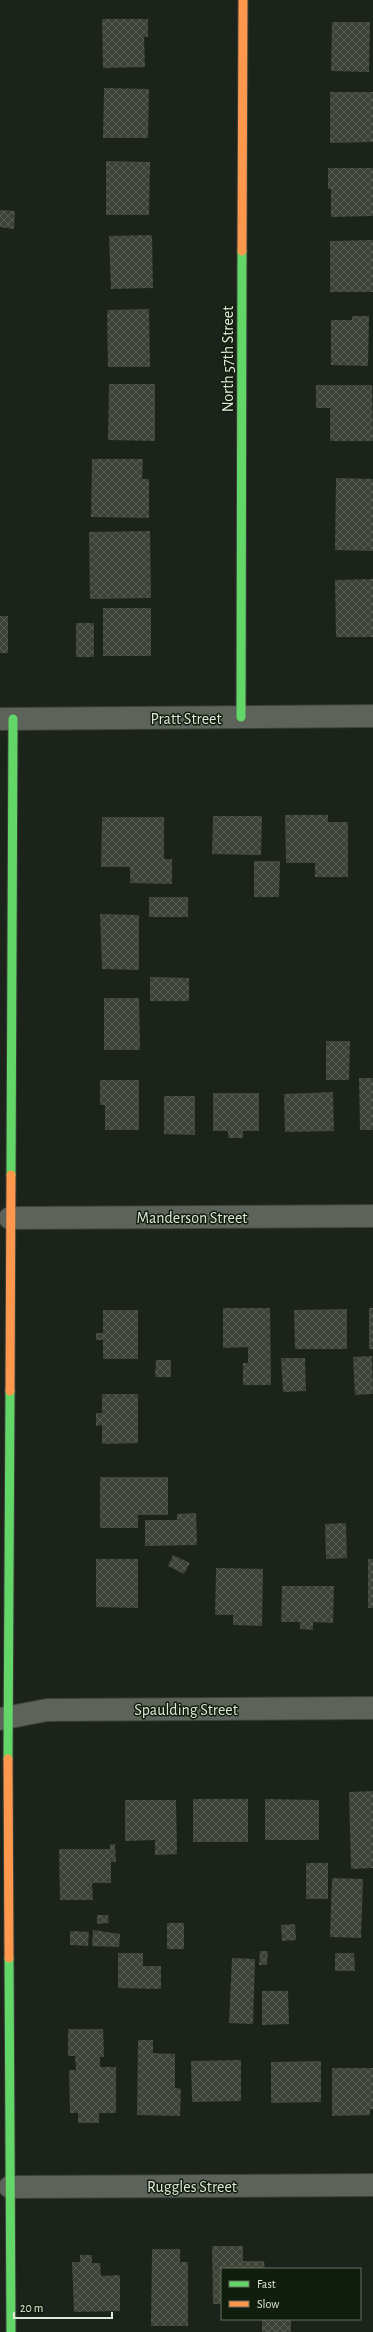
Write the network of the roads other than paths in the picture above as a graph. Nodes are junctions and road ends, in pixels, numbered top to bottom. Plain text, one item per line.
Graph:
1 (243, 0) edge
2 (373, 716) edge
3 (242, 717) junction
4 (7, 719) edge
5 (373, 1216) edge
6 (10, 1218) junction
7 (373, 1708) edge
8 (4, 1718) edge
9 (373, 2185) edge
10 (10, 2187) junction
11 (11, 2332) edge

1 - 3 street, North 57th Street
2 - 3 street, Pratt Street
3 - 4 street, Pratt Street
4 - 6 street
5 - 6 street, Manderson Street
6 - 8 street
7 - 8 street, Spaulding Street
8 - 10 street
9 - 10 street, Ruggles Street
10 - 11 street

